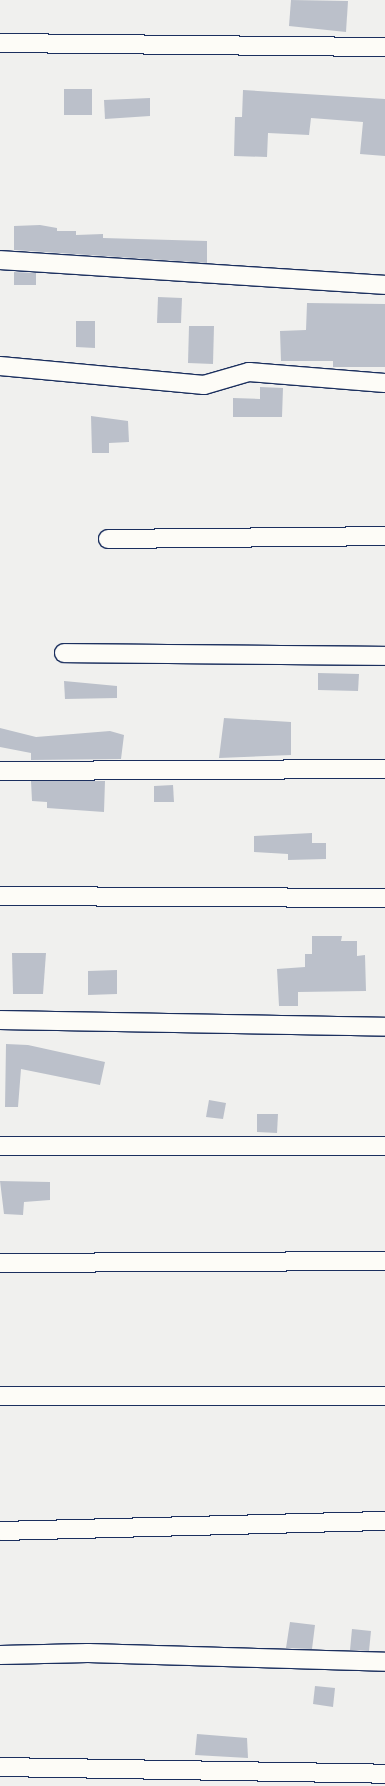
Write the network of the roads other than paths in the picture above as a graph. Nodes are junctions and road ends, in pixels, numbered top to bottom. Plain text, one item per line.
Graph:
1 (0, 43) edge
2 (385, 47) edge
3 (0, 260) edge
4 (385, 285) edge
5 (0, 366) edge
6 (385, 383) edge
7 (385, 536) edge
8 (108, 539) dead end
9 (64, 653) dead end
10 (385, 656) edge
11 (385, 769) edge
12 (0, 771) edge
13 (0, 896) edge
14 (385, 898) edge
15 (0, 1020) edge
16 (385, 1027) edge
17 (0, 1146) edge
18 (385, 1146) edge
19 (385, 1261) edge
20 (0, 1263) edge
21 (0, 1396) edge
22 (385, 1396) edge
23 (385, 1521) edge
24 (0, 1531) edge
25 (0, 1655) edge
26 (385, 1662) edge
27 (0, 1767) edge
28 (385, 1774) edge

1 - 2 street
3 - 4 street
5 - 6 street
7 - 8 street
9 - 10 street
11 - 12 street
13 - 14 street
15 - 16 street
17 - 18 street
19 - 20 street
21 - 22 street
23 - 24 street
25 - 26 street
27 - 28 street

